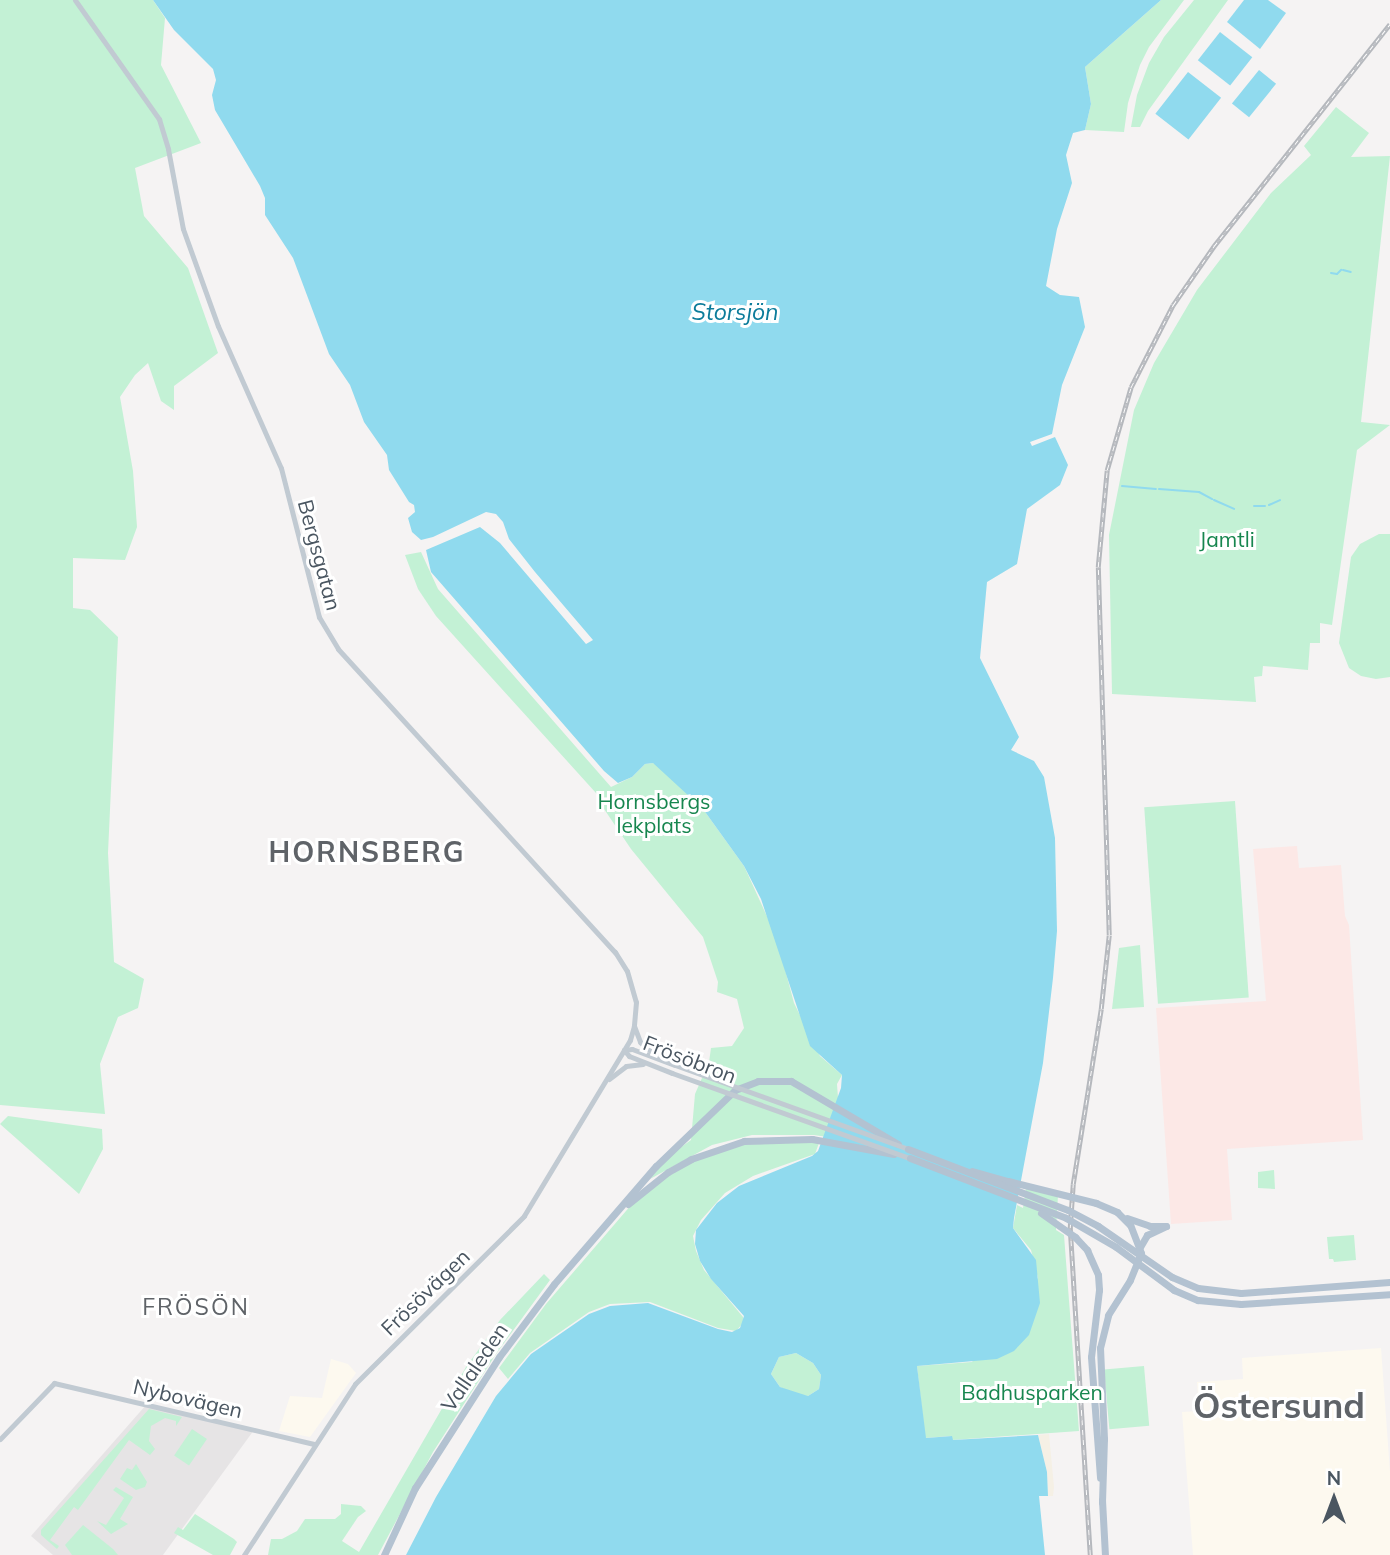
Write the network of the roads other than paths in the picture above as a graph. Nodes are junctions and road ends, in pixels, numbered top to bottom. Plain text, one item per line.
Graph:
1 (75, 0) edge
2 (634, 1026) junction
3 (625, 1050) junction
4 (661, 1059) junction
5 (649, 1064) junction
6 (758, 1081) joint
7 (604, 1083) junction
8 (776, 1138) joint
9 (908, 1149) junction
10 (910, 1158) junction
11 (962, 1168) junction
12 (999, 1191) junction
13 (1117, 1212) junction
14 (616, 1213) junction
15 (1140, 1247) junction
16 (1390, 1282) edge
17 (1390, 1294) edge
18 (0, 1439) edge
19 (314, 1444) junction
20 (1102, 1502) junction
21 (244, 1555) edge
22 (384, 1555) edge
23 (1105, 1555) edge

1 - 2 street, Bergsgatan
2 - 3 street, Bergsgatan
2 - 4 street
3 - 4 street, Frösöbron
3 - 5 street, Frösöbron
3 - 7 street, Frösövägen
4 - 9 street, Frösöbron, bridge
5 - 7 street
5 - 10 street, Frösöbron, bridge
6 - 9 main road, Frösöbron, bridge
6 - 14 main road, Vallaleden
7 - 19 street, Frösövägen
8 - 10 main road, Frösöbron, bridge
8 - 14 main road, Vallaleden
9 - 11 main road, Frösöbron, bridge
10 - 12 main road, Frösöbron, bridge
11 - 13 main road, bridge
11 - 16 main road, Frösöbron, bridge
12 - 17 main road, Frösöbron, bridge
12 - 20 main road, bridge
13 - 15 main road
13 - 15 main road
14 - 22 main road, Vallaleden
15 - 20 main road
18 - 19 street, Nybovägen
19 - 21 street, Frösövägen
20 - 23 main road

